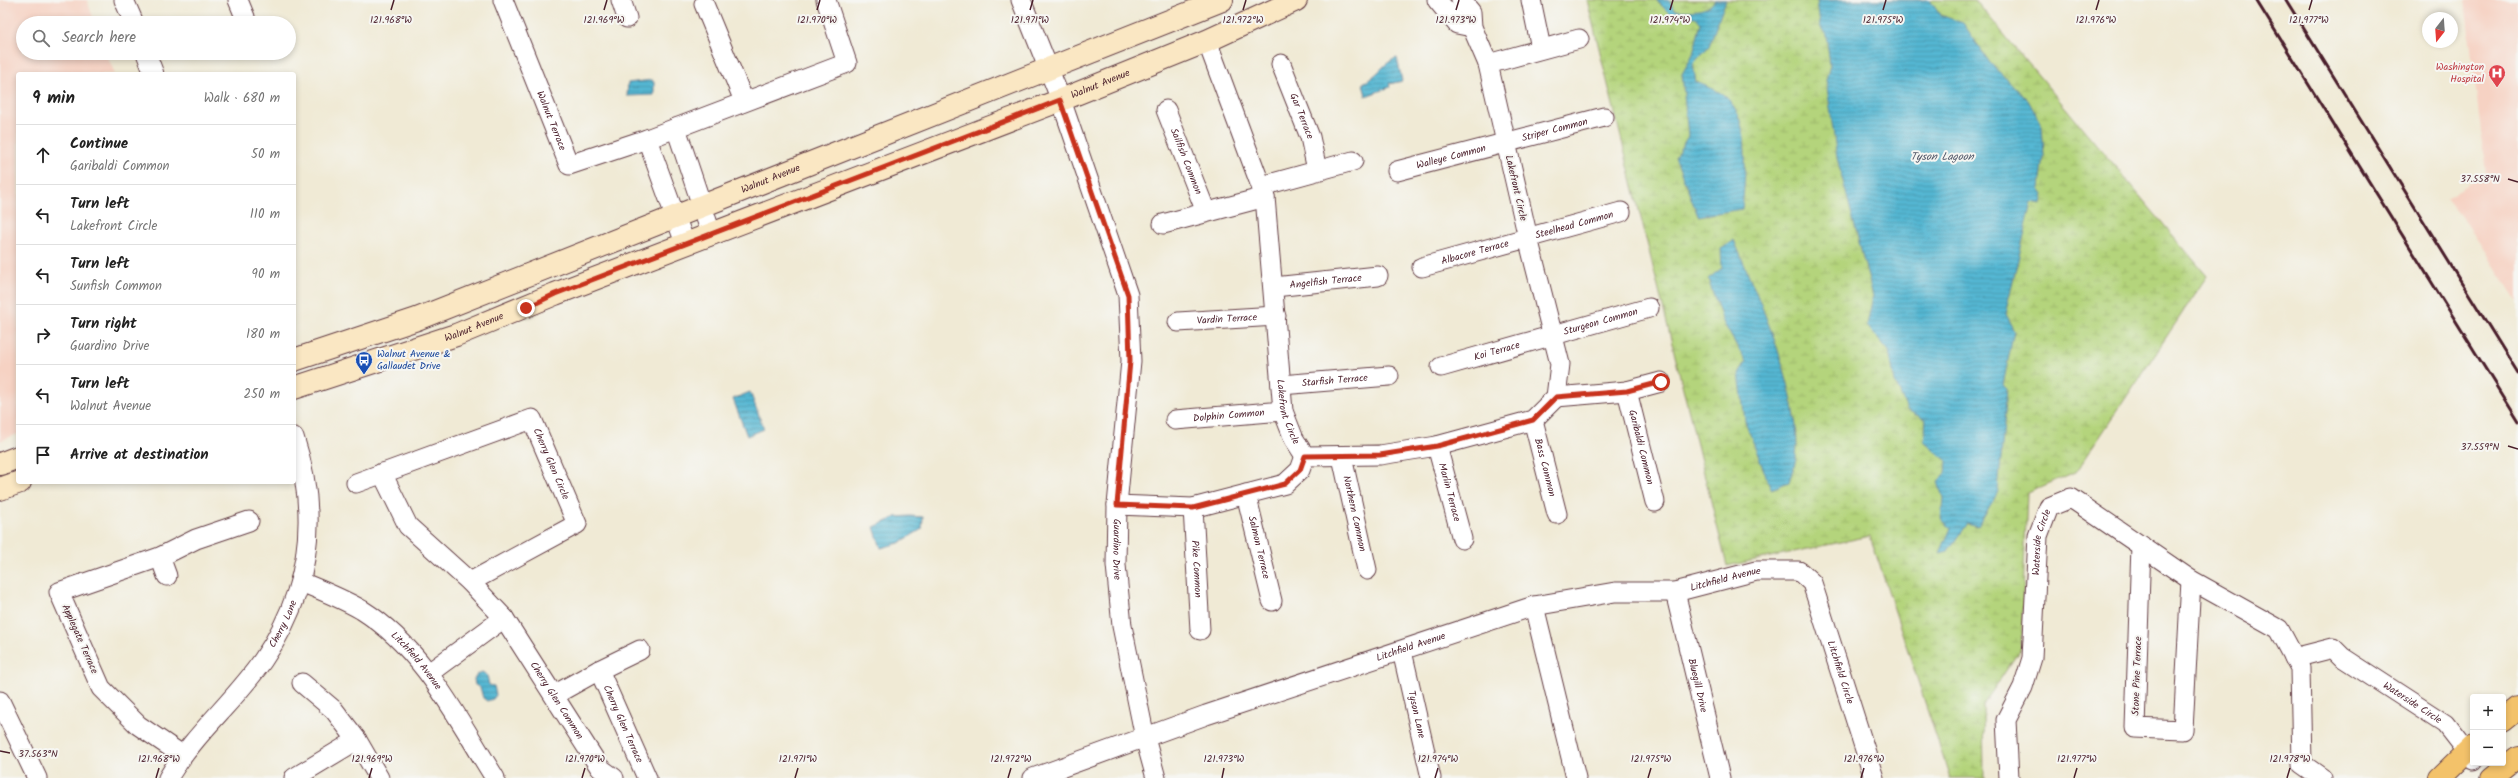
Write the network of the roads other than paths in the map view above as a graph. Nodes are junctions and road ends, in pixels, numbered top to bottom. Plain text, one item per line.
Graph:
1 (124, 0) edge
2 (503, 0) edge
3 (621, 0) edge
4 (826, 0) edge
5 (1022, 0) edge
6 (1222, 0) edge
7 (1296, 0) edge
8 (1437, 0) edge
9 (1460, 0) edge
10 (1531, 0) edge
11 (704, 4) dead end
12 (131, 16) edge
13 (627, 18) dead end
14 (1472, 27) junction
15 (1579, 39) dead end
16 (1207, 41) junction
17 (1541, 48) junction
18 (149, 60) edge
19 (1281, 64) dead end
20 (1488, 64) junction
21 (1049, 70) junction
22 (153, 72) edge
23 (1060, 100) junction
24 (744, 101) junction
25 (1166, 110) dead end
26 (1604, 117) dead end
27 (676, 128) junction
28 (647, 139) junction
29 (1506, 142) junction
30 (1353, 161) dead end
31 (1317, 170) junction
32 (1397, 171) dead end
33 (1263, 191) junction
34 (702, 206) junction
35 (1206, 212) junction
36 (1621, 212) dead end
37 (676, 216) junction
38 (1163, 224) dead end
39 (711, 233) junction
40 (1528, 238) junction
41 (685, 244) junction
42 (1422, 267) dead end
43 (1378, 276) dead end
44 (1274, 287) junction
45 (1649, 308) dead end
46 (1276, 316) junction
47 (1178, 322) dead end
48 (1552, 335) junction
49 (296, 359) edge
50 (1441, 367) dead end
51 (1389, 376) dead end
52 (1661, 382) dead end
53 (1281, 385) junction
54 (296, 387) edge
55 (1627, 391) junction
56 (1556, 397) junction
57 (1283, 411) junction
58 (1175, 420) dead end
59 (1533, 420) junction
60 (296, 444) edge
61 (1437, 446) junction
62 (1305, 456) junction
63 (1342, 457) junction
64 (16, 459) edge
65 (0, 464) edge
66 (382, 473) junction
67 (356, 482) dead end
68 (16, 483) edge
69 (0, 489) edge
70 (1246, 494) junction
71 (1655, 502) dead end
72 (1117, 505) junction
73 (1193, 508) junction
74 (1557, 514) dead end
75 (249, 521) dead end
76 (1462, 539) dead end
77 (2141, 545) junction
78 (160, 557) junction
79 (1367, 570) dead end
80 (1799, 571) joint
81 (167, 576) dead end
82 (2191, 580) junction
83 (301, 582) junction
84 (470, 582) junction
85 (1675, 592) junction
86 (1272, 601) dead end
87 (1534, 606) junction
88 (504, 618) junction
89 (1200, 630) dead end
90 (640, 650) dead end
91 (1402, 651) junction
92 (2297, 663) junction
93 (598, 670) junction
94 (429, 674) junction
95 (302, 683) dead end
96 (554, 695) junction
97 (0, 701) edge
98 (2518, 708) edge
99 (2506, 718) edge
100 (1145, 738) junction
101 (357, 740) junction
102 (2470, 753) edge
103 (182, 755) junction
104 (2470, 756) edge
105 (2518, 757) edge
106 (2479, 766) edge
107 (37, 778) edge
108 (168, 778) edge
109 (294, 778) edge
110 (379, 778) edge
111 (495, 778) edge
112 (614, 778) edge
113 (647, 778) edge
114 (1033, 778) edge
115 (1156, 778) edge
116 (1431, 778) edge
117 (1576, 778) edge
118 (1720, 778) edge
119 (1874, 778) edge
120 (2009, 778) edge
121 (2322, 778) edge
122 (2440, 778) edge
123 (2487, 778) edge
124 (2492, 778) edge

1 - 12 street
2 - 28 street, Walnut Terrace
3 - 13 street
4 - 24 street, Walnut Terrace
5 - 21 street, Guardino Drive
6 - 21 main road, Walnut Avenue
7 - 16 main road, Walnut Avenue
8 - 14 street
9 - 14 street, Lakefront Circle
10 - 17 street
11 - 24 street
14 - 20 street, Lakefront Circle
15 - 17 street
16 - 23 main road, Walnut Avenue
16 - 33 street, Lakefront Circle
17 - 20 street
18 - 22 street
19 - 31 street, Gar Terrace
20 - 29 street, Lakefront Circle
21 - 23 street, Guardino Drive
21 - 34 main road, Walnut Avenue
23 - 39 main road, Walnut Avenue
23 - 72 street, Guardino Drive
24 - 27 street, Walnut Terrace
25 - 35 street, Sailfish Common
26 - 29 street, Striper Common
27 - 28 street, Walnut Terrace
27 - 34 street
28 - 37 street
29 - 32 street, Walleye Common
29 - 40 street, Lakefront Circle
30 - 31 street
31 - 33 street
33 - 35 street
33 - 44 street, Lakefront Circle
34 - 37 main road, Walnut Avenue
34 - 39 street
35 - 38 street
36 - 40 street, Steelhead Common
37 - 41 street
37 - 49 main road, Walnut Avenue
39 - 41 main road, Walnut Avenue
40 - 42 street, Albacore Terrace
40 - 48 street, Lakefront Circle
41 - 54 main road, Walnut Avenue
43 - 44 street, Angelfish Terrace
44 - 46 street, Lakefront Circle
45 - 48 street, Sturgeon Common
46 - 47 street, Vardin Terrace
46 - 53 street, Lakefront Circle
48 - 50 street, Koi Terrace
48 - 56 street, Lakefront Circle
51 - 53 street, Starfish Terrace
52 - 55 street
53 - 57 street, Lakefront Circle
55 - 56 street
55 - 71 street, Garibaldi Common
56 - 59 street, Lakefront Circle
57 - 58 street, Dolphin Common
57 - 62 street, Lakefront Circle
59 - 61 street, Lakefront Circle
59 - 74 street, Bass Common
60 - 83 street, Cherry Lane
61 - 63 street, Lakefront Circle
61 - 76 street, Marlin Terrace
62 - 63 street, Lakefront Circle
62 - 70 street
63 - 79 street, Northern Common
64 - 65 main road
66 - 67 street, Cherry Glen Circle
66 - 84 street, Cherry Glen Common
66 - 84 street, Cherry Glen Circle
68 - 69 main road
70 - 73 street
70 - 86 street, Salmon Terrace
72 - 73 street
72 - 100 street, Guardino Drive
73 - 89 street, Pike Common
75 - 78 street, Applegate Terrace
77 - 82 street, Waterside Circle
77 - 82 street, Stone Pine Terrace
77 - 120 street, Waterside Circle
78 - 81 street
78 - 103 street, Applegate Terrace
80 - 85 street, Litchfield Avenue
80 - 119 street, Litchfield Circle
82 - 92 street, Waterside Circle
83 - 94 street, Litchfield Avenue
83 - 103 street, Cherry Lane
84 - 88 street, Cherry Glen Common
85 - 87 street, Litchfield Avenue
85 - 118 street, Bluegill Drive
87 - 91 street, Litchfield Avenue
87 - 117 street
88 - 94 street
88 - 96 street, Cherry Glen Common
90 - 93 street
91 - 100 street, Litchfield Avenue
91 - 116 street, Tyson Lane
92 - 102 street, Waterside Circle
92 - 121 street, Waterside Circle
93 - 96 street
93 - 113 street, Cherry Glen Terrace
94 - 111 street, Litchfield Avenue
95 - 101 street
96 - 112 street, Cherry Glen Common
97 - 107 street
98 - 99 main road
100 - 114 street, Litchfield Avenue
100 - 115 street, Guardino Drive
101 - 109 street
101 - 110 street
103 - 108 street, Cherry Lane
104 - 122 main road
105 - 124 main road
106 - 123 street, Waterside Circle

